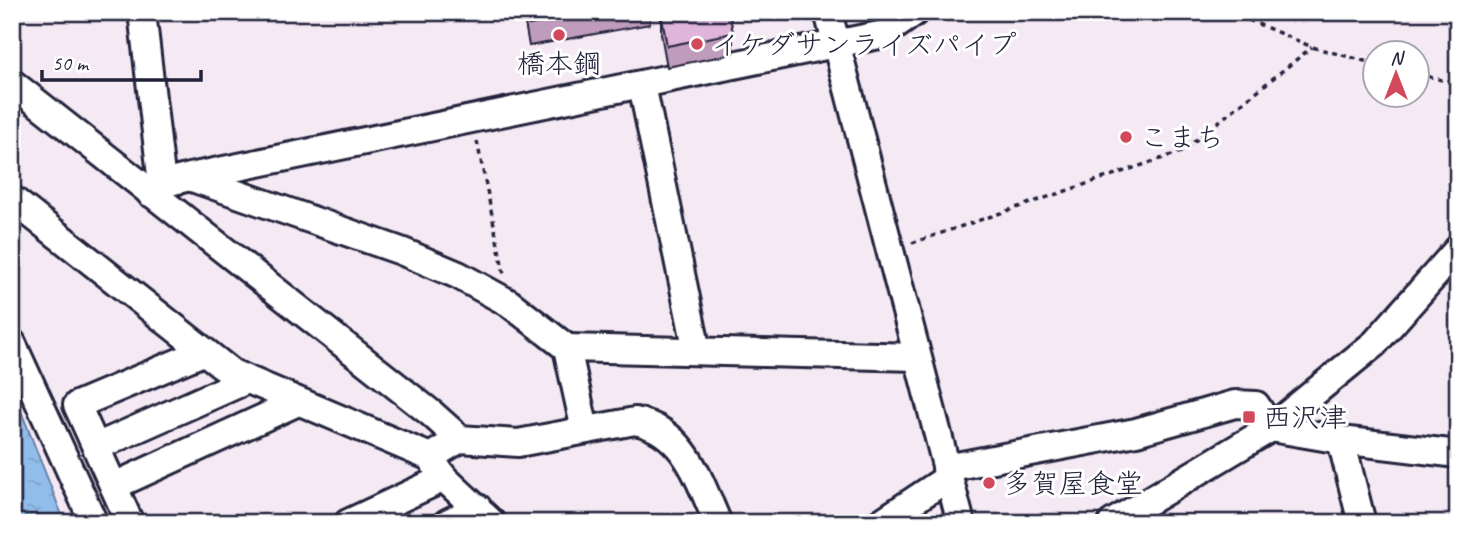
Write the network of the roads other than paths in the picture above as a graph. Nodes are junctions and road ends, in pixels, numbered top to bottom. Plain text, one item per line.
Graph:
1 (142, 12) edge
2 (828, 12) edge
3 (915, 12) edge
4 (836, 43) junction
5 (12, 83) edge
6 (642, 85) junction
7 (190, 177) junction
8 (156, 188) junction
9 (12, 199) edge
10 (1458, 248) edge
11 (12, 343) edge
12 (567, 348) junction
13 (697, 351) junction
14 (204, 352) junction
15 (918, 356) junction
16 (247, 380) junction
17 (299, 402) junction
18 (1271, 428) junction
19 (585, 430) junction
20 (460, 439) junction
21 (1341, 440) junction
22 (96, 447) junction
23 (1458, 454) edge
24 (437, 468) junction
25 (947, 472) junction
26 (114, 486) junction
27 (485, 515) edge
28 (94, 523) edge
29 (130, 523) edge
30 (348, 523) edge
31 (447, 523) edge
32 (718, 523) edge
33 (880, 523) edge
34 (961, 523) edge
35 (1112, 523) edge
36 (1362, 523) edge

1 - 8 street
2 - 4 street
3 - 4 street
4 - 6 street
4 - 15 street
5 - 8 street
6 - 7 street
6 - 13 street
7 - 8 street
7 - 12 street
8 - 20 street
9 - 14 street
10 - 18 street
11 - 28 street
12 - 13 street
12 - 19 street
13 - 15 street
14 - 16 street
14 - 22 street
15 - 25 street
16 - 17 street
16 - 22 street
17 - 24 street
17 - 26 street
18 - 21 street
18 - 25 street
18 - 35 street
19 - 20 street
19 - 32 street
20 - 24 street
21 - 23 street
21 - 36 street
22 - 26 street
24 - 27 street
24 - 30 street
25 - 33 street
25 - 34 street
26 - 29 street
27 - 31 street

